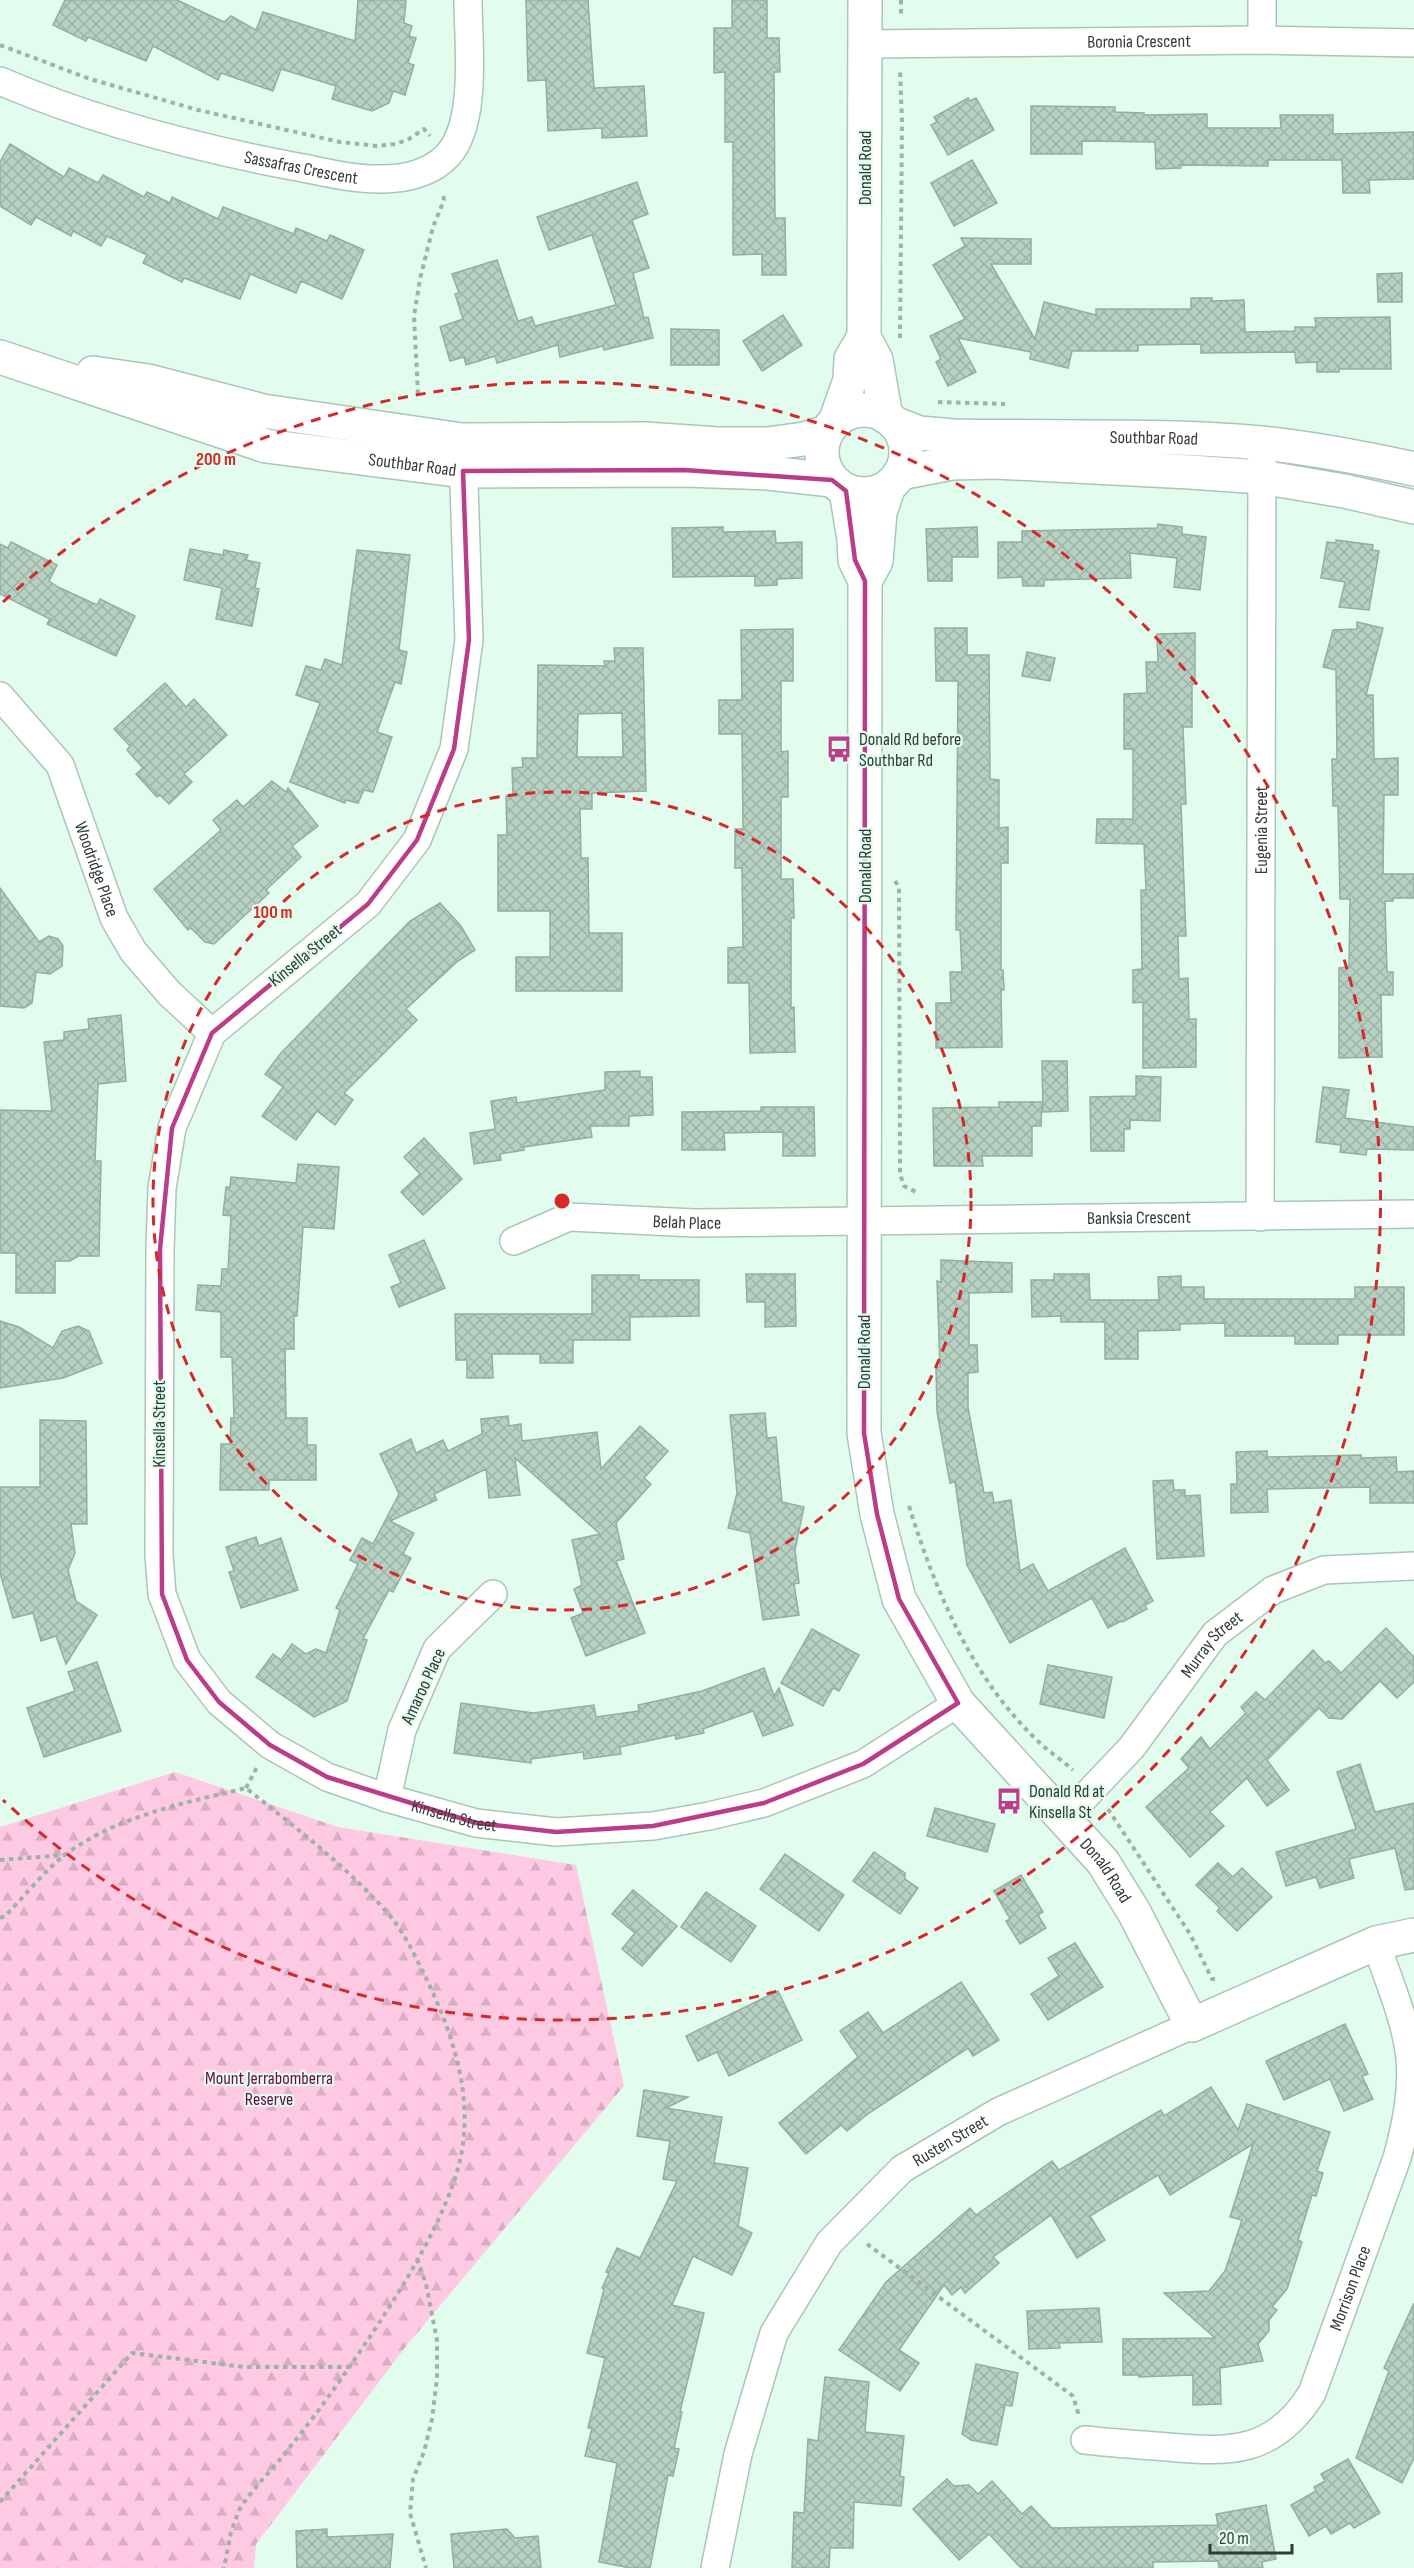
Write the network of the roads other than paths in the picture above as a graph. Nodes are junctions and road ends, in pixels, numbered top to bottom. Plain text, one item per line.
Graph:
1 (468, 0) edge
2 (865, 0) edge
3 (1262, 0) edge
4 (1262, 40) junction
5 (1414, 43) edge
6 (865, 44) junction
7 (0, 81) edge
8 (864, 337) junction
9 (3, 359) edge
10 (890, 420) junction
11 (831, 427) junction
12 (1262, 443) junction
13 (463, 456) junction
14 (1414, 470) edge
15 (1261, 477) junction
16 (895, 479) junction
17 (839, 485) junction
18 (1414, 507) edge
19 (865, 581) junction
20 (0, 696) edge
21 (212, 1033) junction
22 (1414, 1214) edge
23 (1260, 1216) junction
24 (865, 1220) junction
25 (514, 1241) dead end
26 (1414, 1566) edge
27 (493, 1594) dead end
28 (958, 1703) junction
29 (387, 1798) junction
30 (1065, 1818) junction
31 (1414, 1935) edge
32 (1376, 1943) junction
33 (1192, 2025) junction
34 (1085, 2440) road end
35 (715, 2568) edge

1 - 7 street, Sassafras Crescent
2 - 6 street, Donald Road
3 - 4 street
4 - 5 street, Boronia Crescent
4 - 6 street, Boronia Crescent
6 - 8 street, Donald Road
8 - 10 street, Donald Road
8 - 11 street, Donald Road
9 - 13 street, Southbar Road
10 - 11 street
10 - 12 street, Southbar Road
10 - 16 street
11 - 13 street, Southbar Road
11 - 17 street
12 - 14 street, Southbar Road
12 - 15 street, Eugenia Street
13 - 17 street, Southbar Road
13 - 21 street, Kinsella Street
15 - 16 street, Southbar Road
15 - 18 street, Southbar Road
15 - 23 street, Eugenia Street
16 - 17 street
16 - 19 street, Donald Road
17 - 19 street, Donald Road
19 - 24 street, Donald Road
20 - 21 street, Woodridge Place
21 - 29 street, Kinsella Street
22 - 23 street, Banksia Crescent
23 - 24 street, Banksia Crescent
24 - 25 street, Belah Place
24 - 28 street, Donald Road
26 - 30 street, Murray Street
27 - 29 street, Amaroo Place
28 - 29 street, Kinsella Street
28 - 30 street, Donald Road
30 - 33 street, Donald Road
31 - 32 street, Rusten Street
32 - 33 street, Rusten Street
32 - 34 street, Morrison Place
33 - 35 street, Rusten Street

